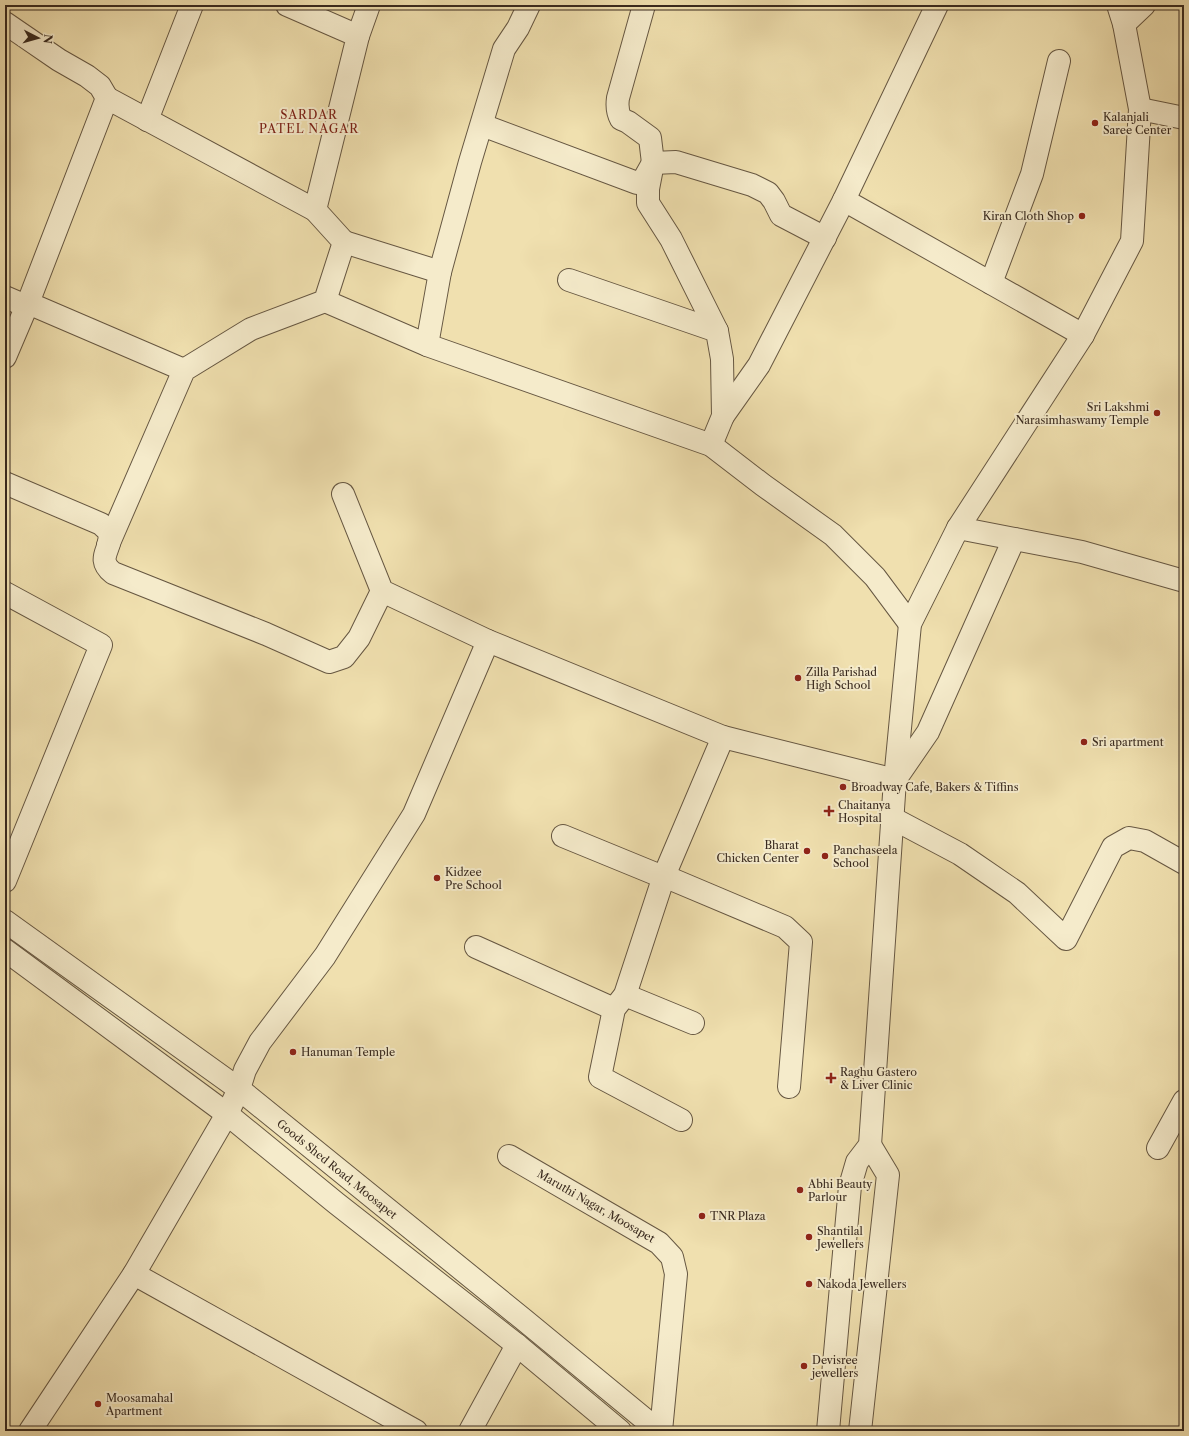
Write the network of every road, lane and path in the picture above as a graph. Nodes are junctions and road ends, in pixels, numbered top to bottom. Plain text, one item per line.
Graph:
1 (192, 5) edge
2 (287, 5) edge
3 (369, 5) edge
4 (529, 5) edge
5 (644, 5) edge
6 (937, 5) edge
7 (1144, 5) edge
8 (1121, 14) edge
9 (5, 23) edge
10 (358, 36) junction
11 (1059, 61) dead end
12 (107, 98) junction
13 (1140, 109) junction
14 (1184, 118) edge
15 (148, 120) junction
16 (482, 125) junction
17 (653, 163) junction
18 (844, 200) junction
19 (315, 210) junction
20 (825, 238) junction
21 (344, 242) junction
22 (440, 272) junction
23 (569, 280) dead end
24 (991, 283) junction
25 (5, 297) edge
26 (325, 301) junction
27 (28, 303) junction
28 (717, 331) junction
29 (1083, 335) junction
30 (427, 345) junction
31 (5, 357) edge
32 (184, 370) junction
33 (723, 416) junction
34 (711, 445) junction
35 (5, 483) edge
36 (343, 494) dead end
37 (958, 528) junction
38 (1014, 539) junction
39 (108, 545) junction
40 (1184, 581) edge
41 (382, 591) junction
42 (5, 593) edge
43 (910, 624) junction
44 (488, 641) junction
45 (723, 737) junction
46 (895, 780) junction
47 (892, 818) junction
48 (563, 836) dead end
49 (1184, 863) edge
50 (664, 876) junction
51 (5, 881) edge
52 (5, 921) edge
53 (476, 947) dead end
54 (5, 950) edge
55 (619, 1002) junction
56 (693, 1024) dead end
57 (789, 1087) dead end
58 (239, 1089) junction
59 (1184, 1101) edge
60 (227, 1114) junction
61 (681, 1120) dead end
62 (870, 1145) junction
63 (1158, 1148) dead end
64 (509, 1156) dead end
65 (134, 1274) junction
66 (517, 1345) junction
67 (30, 1431) edge
68 (416, 1431) edge
69 (470, 1431) edge
70 (620, 1431) edge
71 (660, 1431) edge
72 (828, 1431) edge
73 (860, 1431) edge

1 - 15 street
2 - 10 street
3 - 10 street
4 - 16 street
5 - 17 street
6 - 18 street
7 - 8 street
8 - 13 street
9 - 12 street
10 - 19 street
11 - 24 street
12 - 15 street
12 - 27 street
13 - 14 street
13 - 29 street
15 - 19 street
16 - 17 street
16 - 22 street
17 - 20 street
17 - 28 street
18 - 20 street
18 - 24 street
19 - 21 street
20 - 33 street
21 - 22 street
21 - 26 street
22 - 30 street
23 - 28 street
24 - 29 street
25 - 27 street
26 - 30 street
26 - 32 street
27 - 31 street
27 - 32 street
28 - 33 street
29 - 37 street
30 - 34 street
32 - 39 street
33 - 34 street
34 - 43 street
35 - 39 street
36 - 41 street
37 - 38 street
37 - 43 street
38 - 40 street
38 - 46 street
39 - 41 street
41 - 44 street
42 - 51 street
43 - 46 street
44 - 45 street
44 - 58 street
45 - 46 street
45 - 50 street
46 - 47 street
47 - 49 street
47 - 62 street
48 - 50 street
50 - 55 street
50 - 57 street
52 - 58 street, Goods Shed Road, Moosapet
53 - 55 street
54 - 60 street
55 - 56 street
55 - 61 street
58 - 60 street
58 - 71 street, Goods Shed Road, Moosapet
59 - 63 street
60 - 65 street
60 - 66 street
62 - 72 street
62 - 73 street
64 - 71 street, Maruthi Nagar, Moosapet
65 - 67 street
65 - 68 street
66 - 69 street
66 - 70 street

